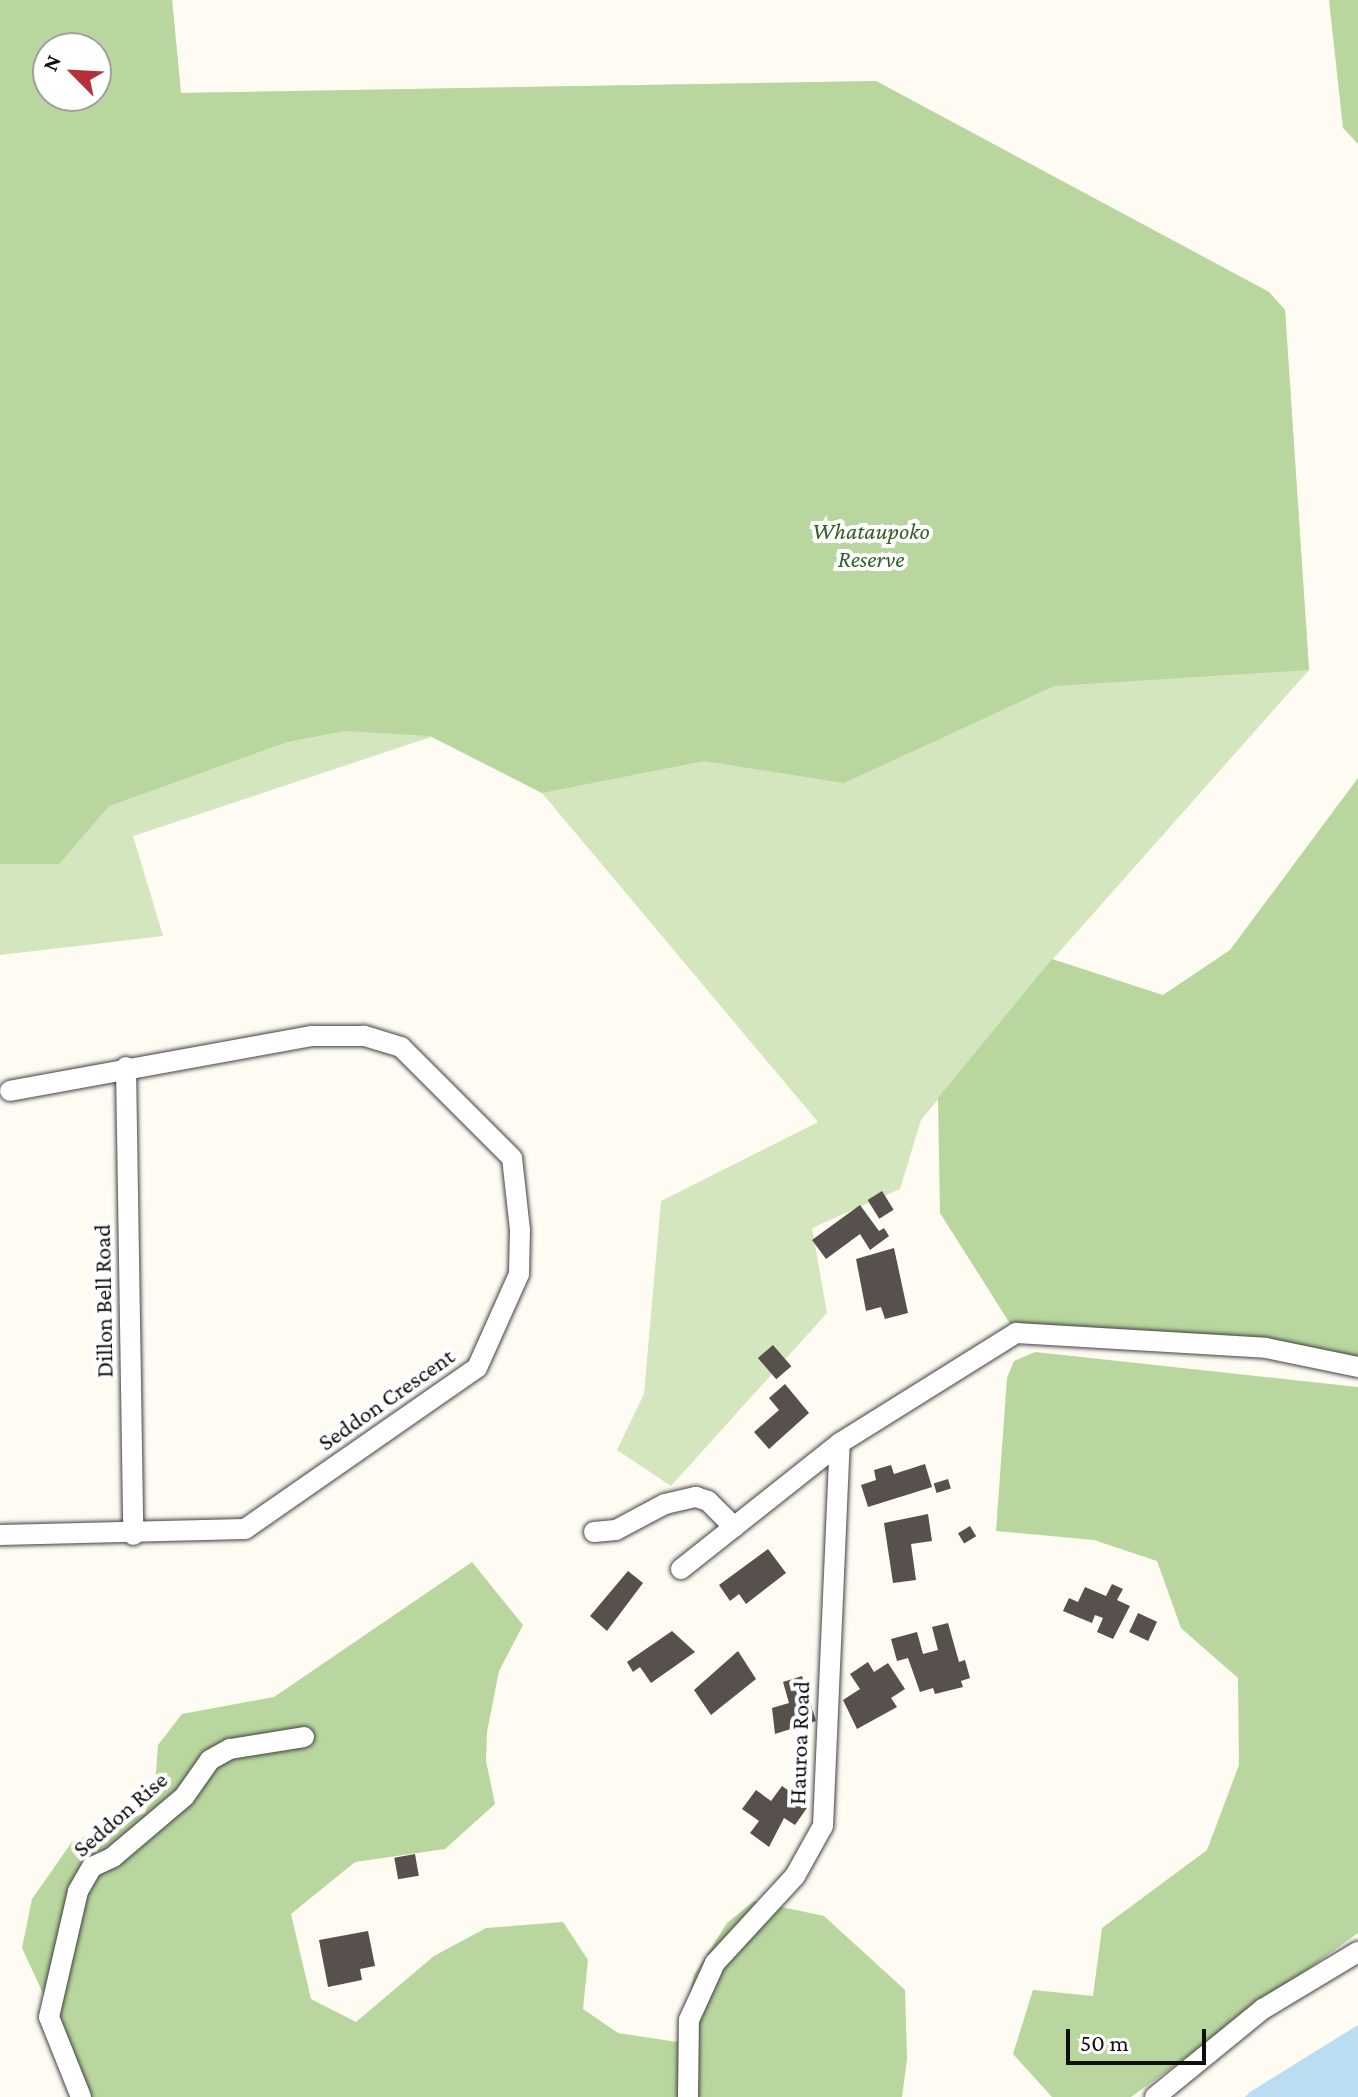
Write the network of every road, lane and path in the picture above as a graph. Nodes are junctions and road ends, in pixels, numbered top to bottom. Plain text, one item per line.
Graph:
1 (126, 1067) junction
2 (10, 1091) dead end
3 (1358, 1367) edge
4 (840, 1443) junction
5 (734, 1527) junction
6 (594, 1532) dead end
7 (0, 1535) edge
8 (133, 1535) junction
9 (681, 1569) dead end
10 (304, 1737) dead end
11 (1358, 1952) edge
12 (81, 2097) edge
13 (688, 2097) edge
14 (1155, 2097) edge

1 - 2 street, Seddon Crescent
1 - 8 street, Dillon Bell Road
1 - 8 street, Seddon Crescent
3 - 4 street
4 - 5 street
4 - 13 street, Hauroa Road
5 - 6 street
5 - 9 street
7 - 8 street, Seddon Crescent
10 - 12 street, Seddon Rise
11 - 14 street

